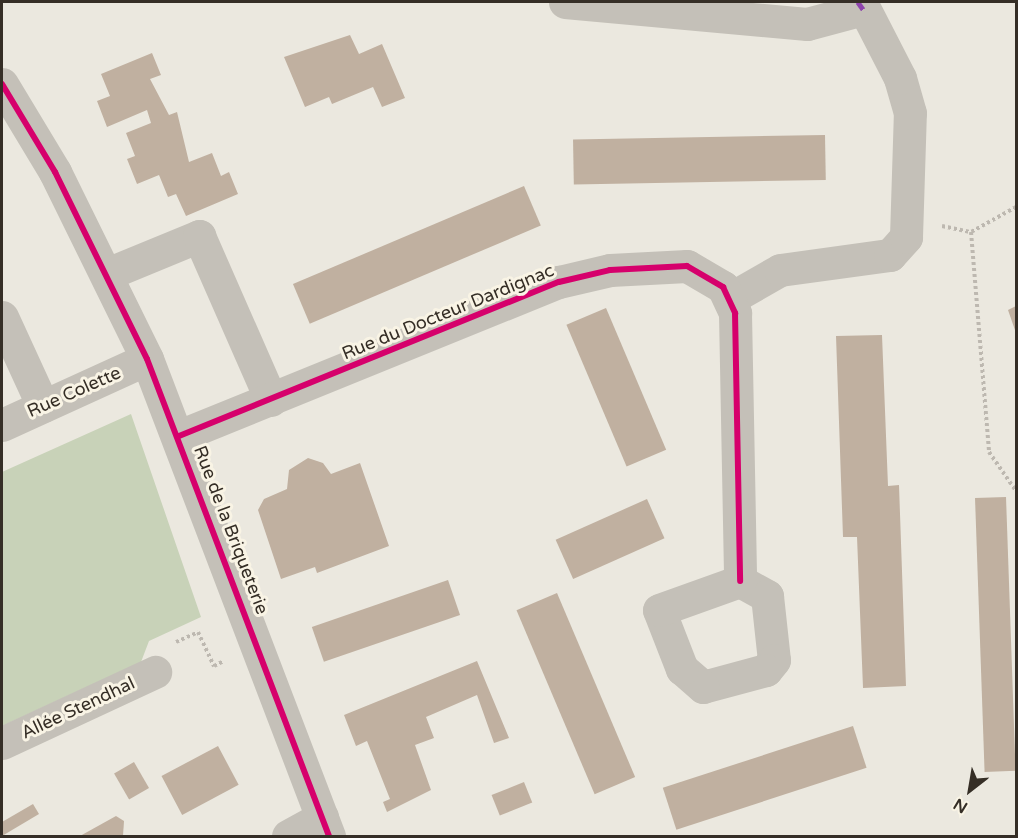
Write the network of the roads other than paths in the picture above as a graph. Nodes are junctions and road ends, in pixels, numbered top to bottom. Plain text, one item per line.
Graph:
1 (565, 2) edge
2 (862, 5) edge
3 (2, 84) edge
4 (107, 274) junction
5 (730, 298) junction
6 (2, 317) edge
7 (147, 359) junction
8 (271, 400) junction
9 (43, 406) junction
10 (2, 425) edge
11 (179, 436) junction
12 (740, 581) dead end
13 (160, 660) road end
14 (2, 743) edge
15 (326, 827) edge
16 (288, 837) edge

1 - 2 street
2 - 5 street
3 - 4 street, Rue de la Briqueterie
4 - 7 street, Rue de la Briqueterie
4 - 8 street
5 - 8 street, Rue du Docteur Dardignac
5 - 12 street
6 - 9 street
7 - 9 street, Rue Colette
7 - 11 street, Rue de la Briqueterie
8 - 11 street, Rue du Docteur Dardignac
9 - 10 street, Rue Colette
11 - 15 street, Rue de la Briqueterie
13 - 14 street, Allée Stendhal
15 - 16 street

